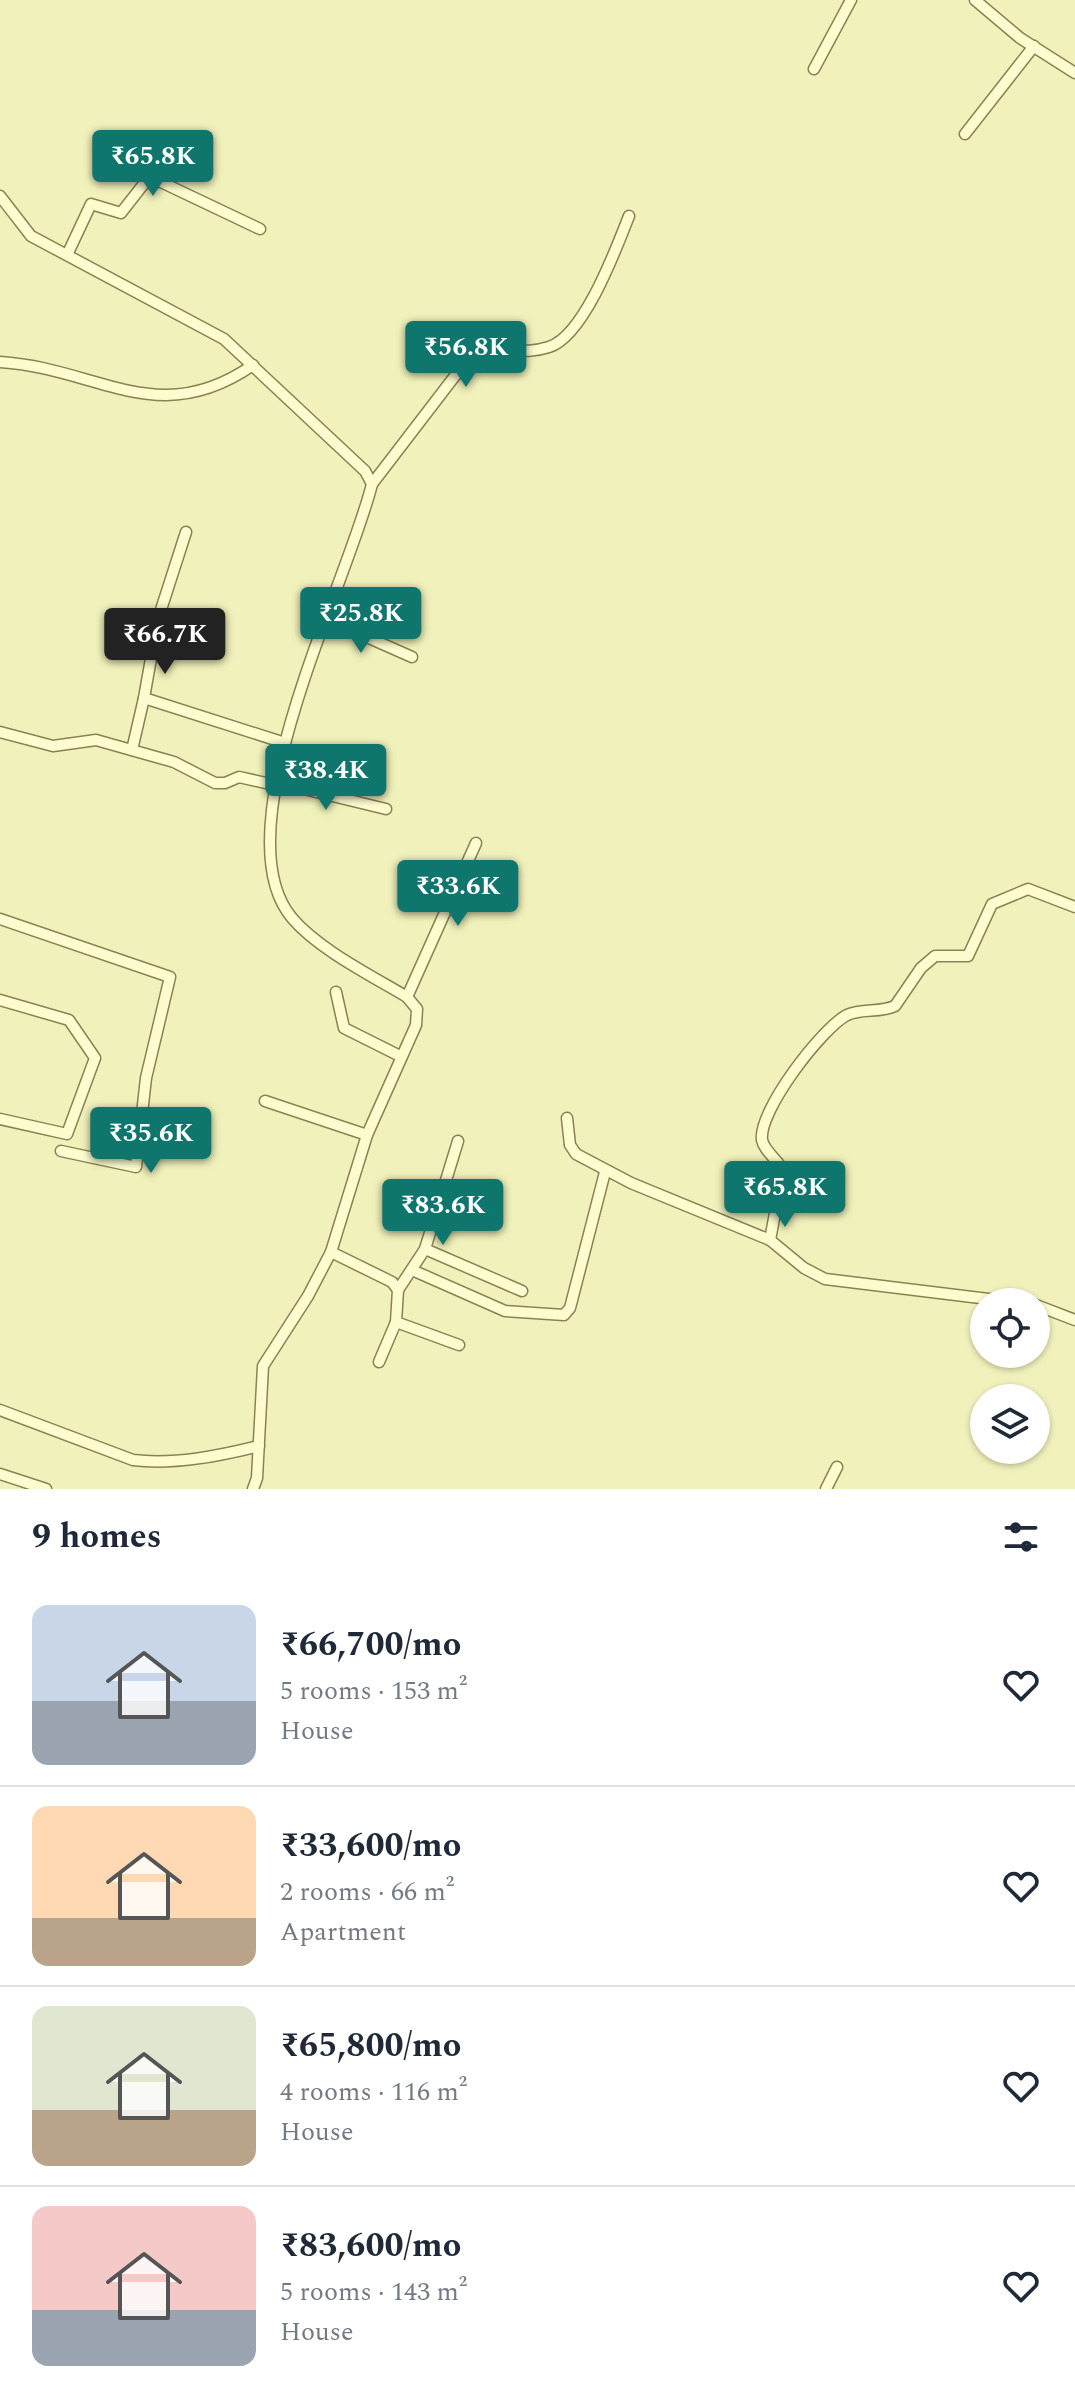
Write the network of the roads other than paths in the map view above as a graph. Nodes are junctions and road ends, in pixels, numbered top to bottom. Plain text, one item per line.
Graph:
1 (851, 0) edge
2 (975, 0) edge
3 (1034, 46) junction
4 (814, 69) dead end
5 (1075, 73) edge
6 (965, 134) dead end
7 (0, 196) edge
8 (629, 216) dead end
9 (260, 229) dead end
10 (68, 253) junction
11 (0, 362) edge
12 (253, 365) junction
13 (372, 484) junction
14 (186, 532) dead end
15 (326, 619) junction
16 (412, 657) dead end
17 (144, 698) junction
18 (0, 732) edge
19 (285, 743) junction
20 (132, 750) junction
21 (275, 784) junction
22 (386, 809) dead end
23 (476, 843) dead end
24 (1075, 907) edge
25 (0, 919) edge
26 (336, 992) dead end
27 (407, 997) junction
28 (0, 1000) edge
29 (400, 1056) junction
30 (265, 1101) dead end
31 (567, 1118) dead end
32 (0, 1119) edge
33 (367, 1135) junction
34 (458, 1141) dead end
35 (61, 1151) dead end
36 (605, 1172) junction
37 (770, 1240) junction
38 (425, 1249) junction
39 (331, 1252) junction
40 (412, 1270) junction
41 (398, 1290) junction
42 (522, 1291) dead end
43 (970, 1297) edge
44 (1050, 1310) edge
45 (1075, 1320) edge
46 (396, 1322) junction
47 (459, 1345) dead end
48 (379, 1362) dead end
49 (0, 1411) edge
50 (259, 1446) junction
51 (837, 1467) dead end
52 (0, 1474) edge
53 (46, 1489) edge
54 (253, 1489) edge
55 (826, 1489) edge

1 - 4 street
2 - 3 street
3 - 5 street
3 - 6 street
7 - 10 street
8 - 13 street
9 - 10 street
10 - 12 street
11 - 12 street
12 - 13 street
13 - 15 street
14 - 17 street
15 - 16 street
15 - 19 street
17 - 19 street
17 - 20 street
18 - 20 street
19 - 21 street
20 - 21 street
21 - 22 street
21 - 27 street
23 - 27 street
24 - 37 street
25 - 35 street
26 - 29 street
27 - 29 street
28 - 32 street
29 - 33 street
30 - 33 street
31 - 36 street
33 - 39 street
34 - 38 street
36 - 37 street
36 - 40 street
37 - 43 street
38 - 40 street
38 - 42 street
39 - 41 street
39 - 50 street
40 - 41 street
41 - 46 street
44 - 45 street
46 - 47 street
46 - 48 street
49 - 50 street
50 - 54 street
51 - 55 street
52 - 53 street

